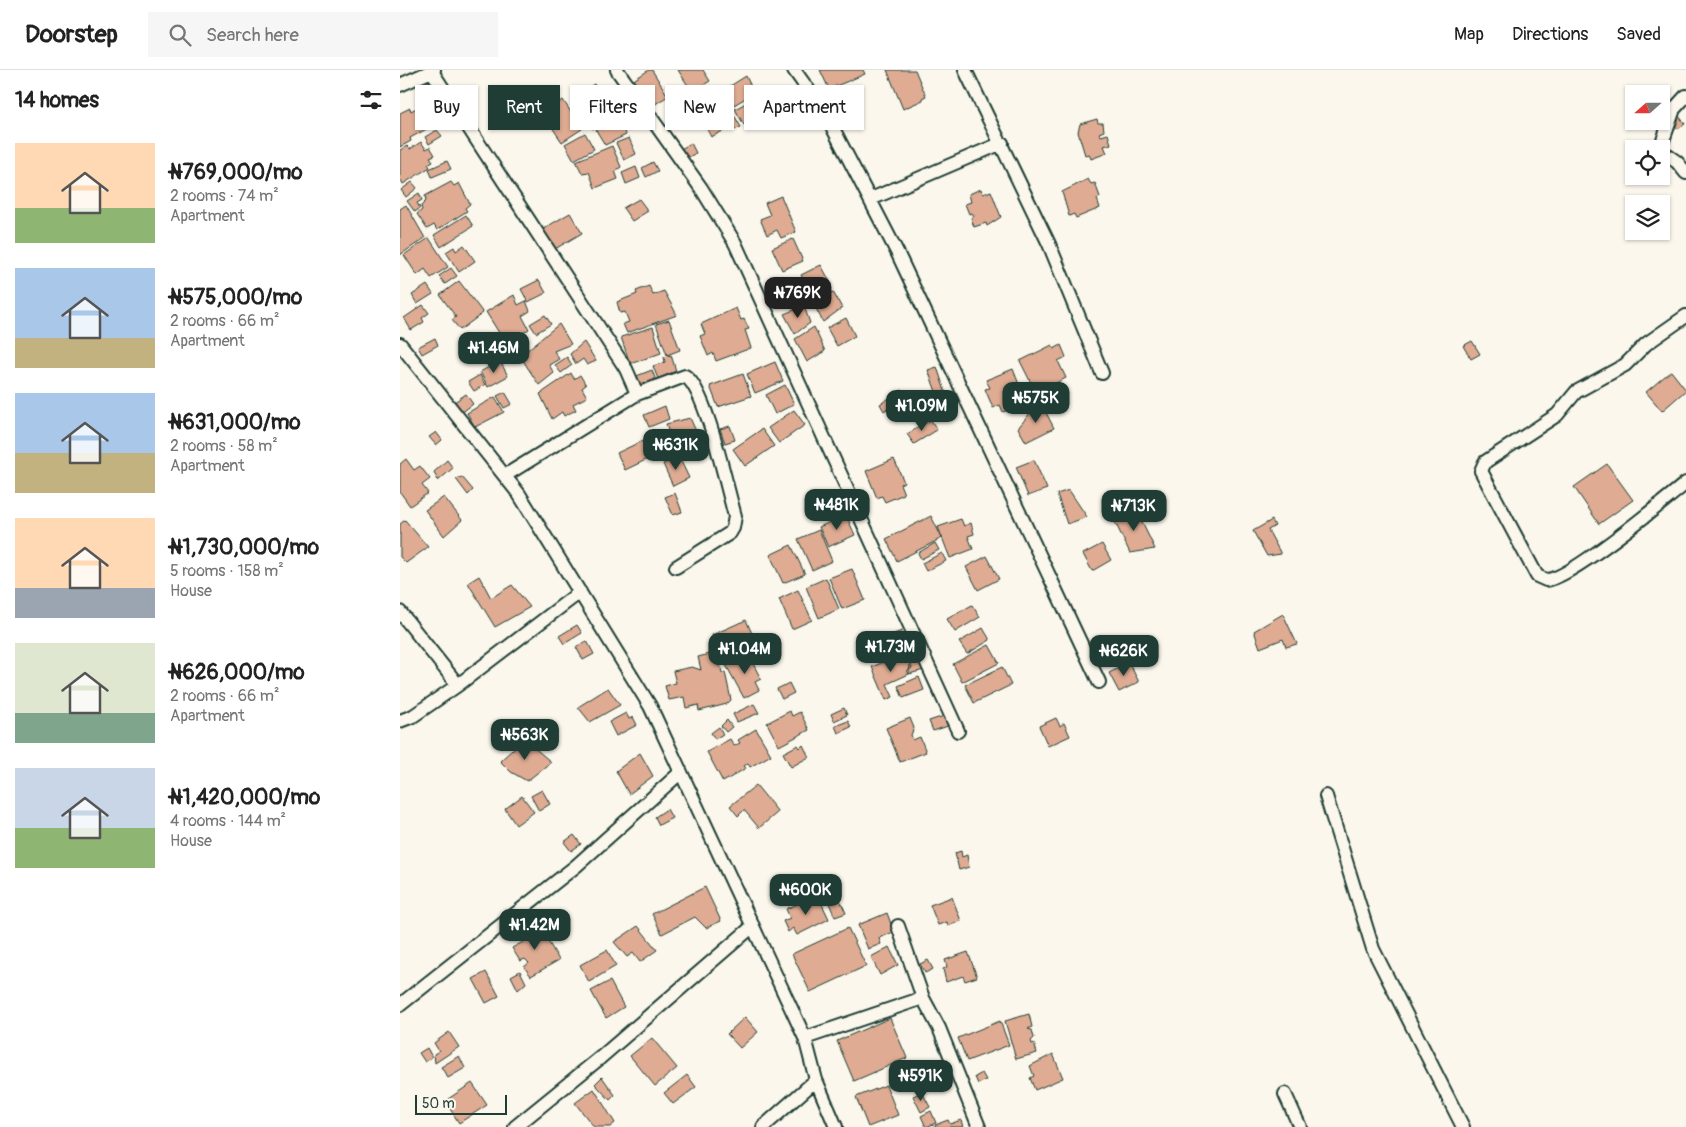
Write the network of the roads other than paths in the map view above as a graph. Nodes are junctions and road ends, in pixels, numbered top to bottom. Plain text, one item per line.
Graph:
1 (432, 70) edge
2 (617, 70) edge
3 (794, 70) edge
4 (965, 70) edge
5 (400, 85) edge
6 (1686, 96) edge
7 (1664, 140) edge
8 (1002, 143) junction
9 (1670, 157) edge
10 (1686, 173) edge
11 (870, 199) junction
12 (1686, 316) edge
13 (400, 344) edge
14 (1102, 373) dead end
15 (637, 394) junction
16 (506, 475) junction
17 (1686, 483) edge
18 (676, 566) dead end
19 (580, 592) junction
20 (400, 612) edge
21 (1099, 682) dead end
22 (458, 685) junction
23 (400, 721) edge
24 (958, 731) dead end
25 (681, 772) junction
26 (1326, 796) dead end
27 (753, 926) junction
28 (898, 926) dead end
29 (923, 998) junction
30 (400, 1005) edge
31 (805, 1038) junction
32 (816, 1080) junction
33 (1285, 1094) dead end
34 (515, 1127) edge
35 (762, 1127) edge
36 (836, 1127) edge
37 (979, 1127) edge
38 (1300, 1127) edge
39 (1463, 1127) edge

1 - 5 street
1 - 15 street
2 - 24 street
3 - 11 street
4 - 8 street
6 - 7 street
8 - 11 street
8 - 14 street
9 - 10 street
11 - 21 street
12 - 17 street
13 - 16 street
15 - 16 street
15 - 18 street
16 - 19 street
19 - 22 street
19 - 25 street
20 - 22 street
22 - 23 street
25 - 27 street
25 - 30 street
26 - 39 street
27 - 31 street
27 - 34 street
28 - 29 street
29 - 31 street
29 - 37 street
31 - 32 street
32 - 35 street
32 - 36 street
33 - 38 street

